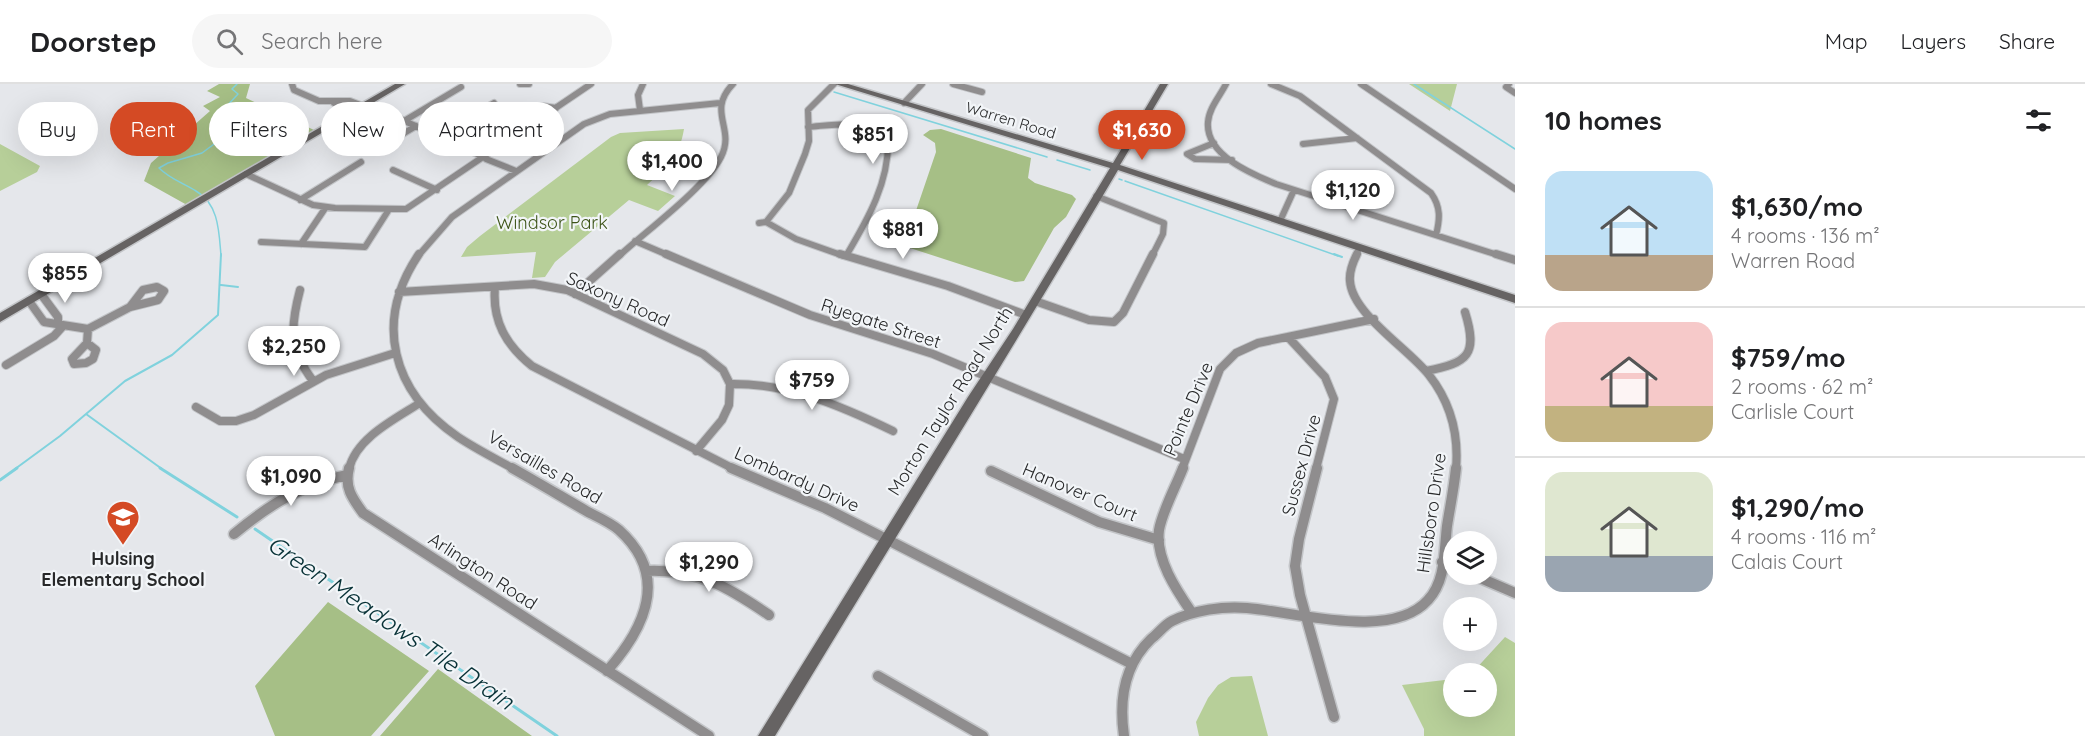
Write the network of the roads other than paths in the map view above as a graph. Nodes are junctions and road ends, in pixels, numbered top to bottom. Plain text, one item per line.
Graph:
1 (292, 84) edge
2 (401, 84) edge
3 (520, 84) edge
4 (529, 84) edge
5 (591, 84) edge
6 (643, 84) edge
7 (733, 84) edge
8 (834, 84) edge
9 (839, 84) edge
10 (922, 84) edge
11 (953, 84) edge
12 (1164, 84) edge
13 (1226, 84) edge
14 (1271, 84) edge
15 (1361, 84) edge
16 (1509, 84) edge
17 (1515, 85) edge
18 (461, 87) dead end
19 (981, 92) dead end
20 (1515, 93) edge
21 (331, 102) edge
22 (370, 102) edge
23 (564, 103) edge
24 (904, 103) junction
25 (720, 104) junction
26 (640, 110) junction
27 (406, 120) edge
28 (406, 122) edge
29 (416, 126) joint
30 (808, 126) junction
31 (321, 130) edge
32 (406, 132) edge
33 (1357, 138) junction
34 (1214, 142) junction
35 (1303, 144) dead end
36 (480, 156) edge
37 (488, 156) edge
38 (485, 158) junction
39 (1232, 160) junction
40 (361, 162) dead end
41 (1114, 166) junction
42 (393, 170) dead end
43 (516, 171) junction
44 (246, 174) junction
45 (437, 189) junction
46 (1515, 189) edge
47 (1294, 190) junction
48 (1096, 196) junction
49 (300, 200) junction
50 (326, 207) junction
51 (388, 210) junction
52 (1280, 221) junction
53 (1436, 235) junction
54 (635, 241) junction
55 (261, 242) dead end
56 (301, 244) junction
57 (1359, 248) junction
58 (846, 256) junction
59 (1515, 260) edge
60 (495, 287) junction
61 (300, 290) dead end
62 (399, 292) junction
63 (41, 294) junction
64 (575, 294) junction
65 (1515, 299) edge
66 (28, 301) junction
67 (1035, 301) junction
68 (130, 307) dead end
69 (1465, 312) dead end
70 (1026, 315) junction
71 (0, 318) edge
72 (1374, 319) junction
73 (60, 325) junction
74 (88, 329) junction
75 (1288, 337) junction
76 (87, 343) dead end
77 (395, 353) junction
78 (6, 365) dead end
79 (1426, 371) junction
80 (987, 377) junction
81 (313, 381) junction
82 (730, 384) junction
83 (420, 403) junction
84 (196, 407) dead end
85 (893, 431) dead end
86 (696, 451) junction
87 (1184, 459) junction
88 (991, 471) dead end
89 (347, 475) junction
90 (234, 534) dead end
91 (887, 539) junction
92 (1159, 540) junction
93 (1442, 562) joint
94 (647, 571) junction
95 (1496, 585) edge
96 (1515, 593) edge
97 (1192, 613) junction
98 (769, 615) dead end
99 (1306, 616) junction
100 (1132, 664) junction
101 (607, 671) junction
102 (878, 676) dead end
103 (1334, 717) dead end
104 (709, 736) edge
105 (766, 736) edge
106 (983, 736) edge
107 (1124, 736) edge

1 - 21 street
2 - 22 street
3 - 4 street
5 - 23 street
6 - 26 street
7 - 25 street
8 - 30 street
9 - 24 street, Warren Road
10 - 24 street
11 - 19 street
12 - 41 street, Morton Taylor Road North
13 - 34 street
14 - 33 street
15 - 46 street
16 - 17 street
16 - 20 street
18 - 27 street
24 - 41 street, Warren Road
25 - 26 street, Versailles Road
25 - 54 street
26 - 43 street, Versailles Road
28 - 29 street
29 - 32 street
30 - 58 street
30 - 58 street
31 - 44 street
33 - 35 street
33 - 53 street
34 - 39 street
34 - 39 street
36 - 38 street
37 - 38 street
38 - 43 street
38 - 45 street
39 - 47 street
40 - 49 street
41 - 48 street, Morton Taylor Road North
41 - 52 street, Warren Road
42 - 45 street
43 - 62 street, Versailles Road
44 - 49 street
44 - 63 street
45 - 51 street
47 - 52 street
47 - 53 street
48 - 67 street, Morton Taylor Road North
48 - 67 street
49 - 50 street
50 - 51 street
50 - 56 street
51 - 56 street
52 - 57 street, Warren Road
53 - 59 street
54 - 64 street
54 - 80 street, Ryegate Street
55 - 56 street
57 - 65 street, Warren Road
57 - 72 street, Hillsboro Drive
58 - 70 street
60 - 62 street, Saxony Road
60 - 64 street, Saxony Road
60 - 86 street, Lombardy Drive
61 - 81 street
62 - 77 street, Versailles Road
63 - 66 street
63 - 73 street
64 - 82 street, Saxony Road
66 - 71 street
66 - 73 street
67 - 70 street, Morton Taylor Road North
68 - 74 street
69 - 79 street
70 - 80 street, Morton Taylor Road North
72 - 75 street, Pointe Drive
72 - 79 street, Hillsboro Drive
73 - 74 street
73 - 78 street
74 - 76 street
75 - 87 street, Pointe Drive
75 - 99 street, Sussex Drive
77 - 81 street
77 - 83 street, Versailles Road
79 - 93 street, Hillsboro Drive
80 - 87 street, Ryegate Street
80 - 91 street, Morton Taylor Road North
81 - 84 street
82 - 85 street
82 - 86 street
83 - 89 street
83 - 94 street, Versailles Road
86 - 91 street, Lombardy Drive
87 - 92 street, Pointe Drive
88 - 92 street, Hanover Court
89 - 90 street
89 - 101 street, Arlington Road
91 - 100 street, Lombardy Drive
91 - 105 street, Morton Taylor Road North
92 - 97 street, Pointe Drive
93 - 99 street, Hillsboro Drive
94 - 98 street
94 - 101 street, Versailles Road
95 - 96 street
97 - 99 street, Hillsboro Drive
97 - 100 street, Hillsboro Drive
99 - 103 street, Sussex Drive
100 - 107 street, Hillsboro Drive
101 - 104 street, Arlington Road
102 - 106 street

